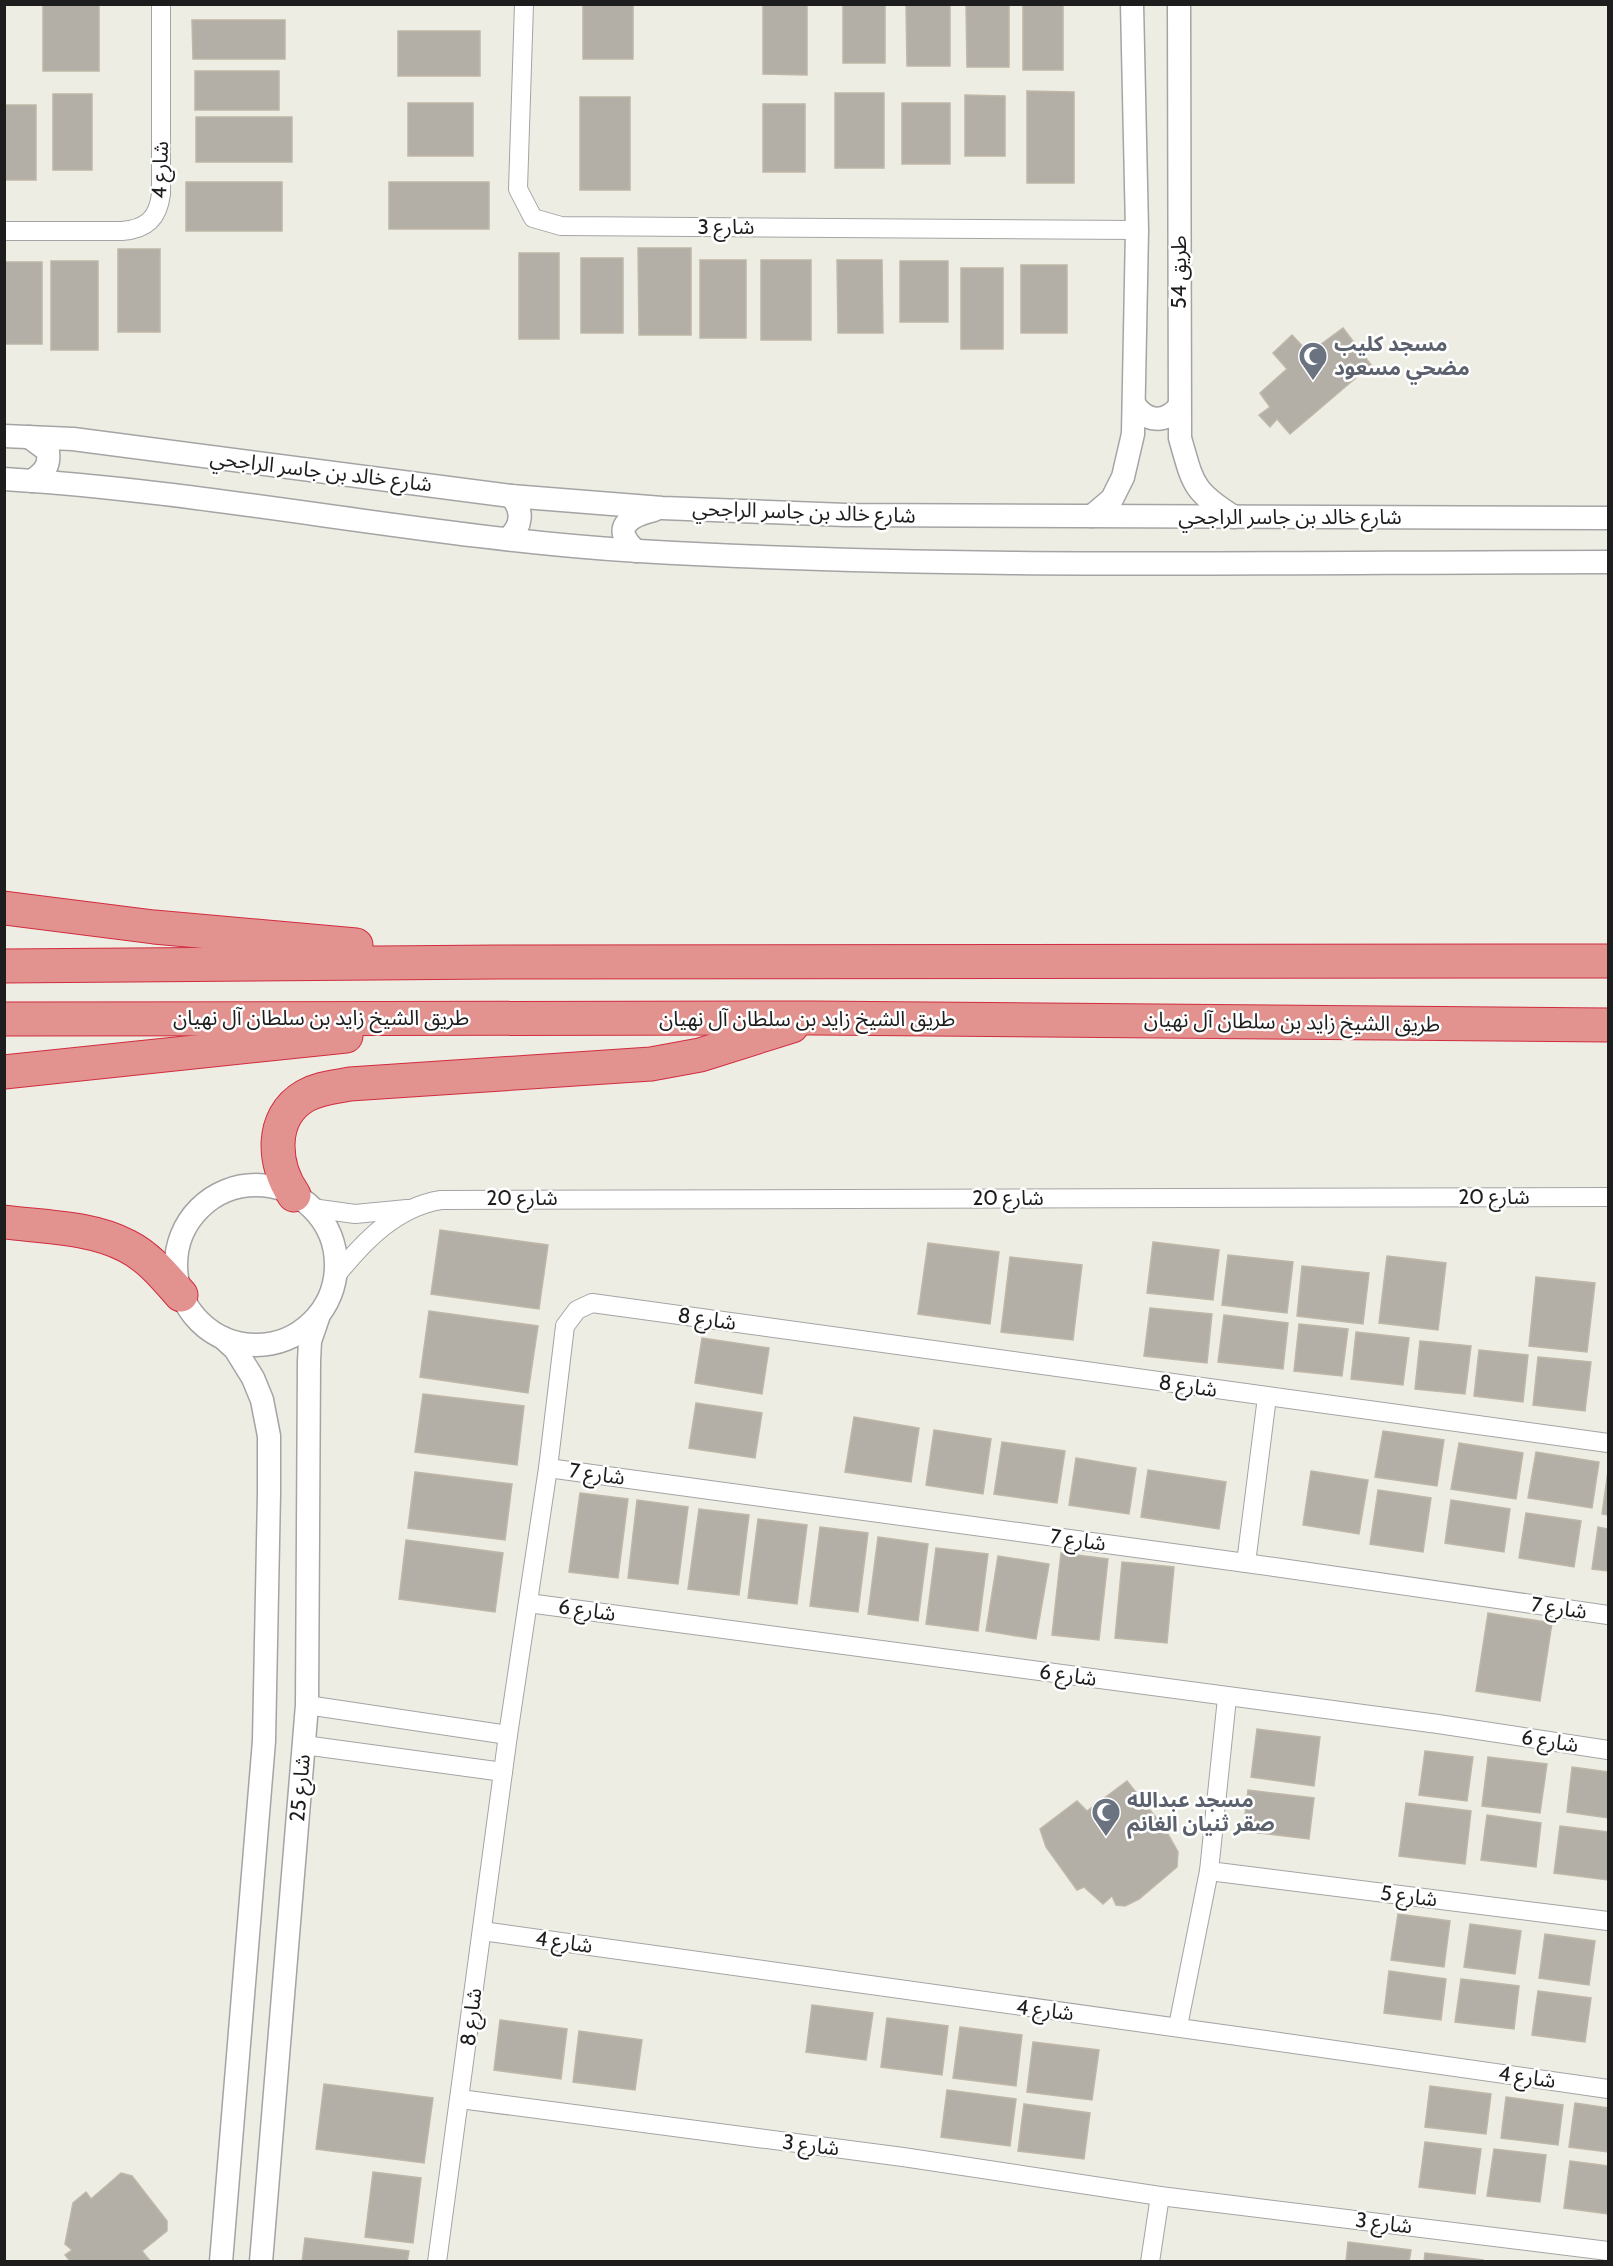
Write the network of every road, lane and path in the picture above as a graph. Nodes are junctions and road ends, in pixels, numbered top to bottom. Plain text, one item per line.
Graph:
1 (161, 4) edge
2 (524, 4) edge
3 (1132, 4) edge
4 (1179, 4) edge
5 (1137, 230) junction
6 (4, 231) edge
7 (1134, 404) junction
8 (1179, 407) junction
9 (4, 436) edge
10 (29, 436) junction
11 (4, 479) edge
12 (32, 481) junction
13 (511, 496) junction
14 (662, 508) junction
15 (1092, 516) junction
16 (1235, 518) junction
17 (1608, 518) edge
18 (508, 539) junction
19 (636, 551) junction
20 (1608, 562) edge
21 (4, 908) edge
22 (1608, 961) edge
23 (498, 962) junction
24 (4, 966) edge
25 (498, 1017) junction
26 (813, 1018) junction
27 (4, 1019) edge
28 (1608, 1025) edge
29 (4, 1072) edge
30 (1608, 1197) edge
31 (303, 1202) junction
32 (408, 1209) junction
33 (4, 1222) edge
34 (335, 1277) junction
35 (181, 1295) junction
36 (319, 1315) junction
37 (223, 1338) junction
38 (1267, 1397) junction
39 (1608, 1443) edge
40 (548, 1468) junction
41 (1246, 1563) junction
42 (528, 1603) junction
43 (1608, 1615) edge
44 (1227, 1698) junction
45 (306, 1705) junction
46 (508, 1735) junction
47 (304, 1745) junction
48 (1608, 1750) edge
49 (503, 1772) junction
50 (1209, 1871) junction
51 (1608, 1921) edge
52 (482, 1931) junction
53 (1178, 2026) junction
54 (1608, 2089) edge
55 (460, 2099) junction
56 (1160, 2196) junction
57 (1608, 2251) edge
58 (221, 2262) edge
59 (261, 2262) edge
60 (437, 2262) edge
61 (1150, 2262) edge

1 - 6 street, شارع 4
2 - 5 street, شارع 3
3 - 5 street, طريق 54
4 - 8 street, طريق 54
5 - 7 street, طريق 54
7 - 8 street
7 - 15 street, طريق 54
8 - 16 street, طريق 54
9 - 10 street, شارع خالد بن جاسر الراجحي
10 - 12 street
10 - 13 street, شارع خالد بن جاسر الراجحي
11 - 12 street, شارع خالد بن جاسر الراجحي
12 - 18 street, شارع خالد بن جاسر الراجحي
13 - 14 street, شارع خالد بن جاسر الراجحي
13 - 18 street
14 - 15 street, شارع خالد بن جاسر الراجحي
14 - 19 street
15 - 16 street, شارع خالد بن جاسر الراجحي
16 - 17 street, شارع خالد بن جاسر الراجحي
18 - 19 street, شارع خالد بن جاسر الراجحي
19 - 20 street, شارع خالد بن جاسر الراجحي
21 - 23 highway
22 - 23 highway
23 - 24 highway
25 - 26 highway, طريق الشيخ زايد بن سلطان آل نهيان
25 - 27 highway, طريق الشيخ زايد بن سلطان آل نهيان
25 - 29 highway
26 - 28 highway, طريق الشيخ زايد بن سلطان آل نهيان
26 - 31 highway
30 - 32 street, شارع 20
31 - 32 street, شارع 20
31 - 34 street
31 - 35 street
32 - 34 street, شارع 20
33 - 35 highway
34 - 36 street
35 - 37 street
36 - 37 street
36 - 45 street, شارع 25
37 - 58 street, شارع 25
38 - 39 street, شارع 8
38 - 40 street, شارع 8
38 - 41 street
40 - 41 street, شارع 7
40 - 42 street, شارع 8
41 - 43 street, شارع 7
42 - 44 street, شارع 6
42 - 46 street, شارع 8
44 - 48 street, شارع 6
44 - 50 street
45 - 46 street
45 - 47 street, شارع 25
46 - 49 street, شارع 8
47 - 49 street
47 - 59 street, شارع 25
49 - 52 street, شارع 8
50 - 51 street, شارع 5
50 - 53 street
52 - 53 street, شارع 4
52 - 55 street, شارع 8
53 - 54 street, شارع 4
55 - 56 street, شارع 3
55 - 60 street, شارع 8
56 - 57 street, شارع 3
56 - 61 street

